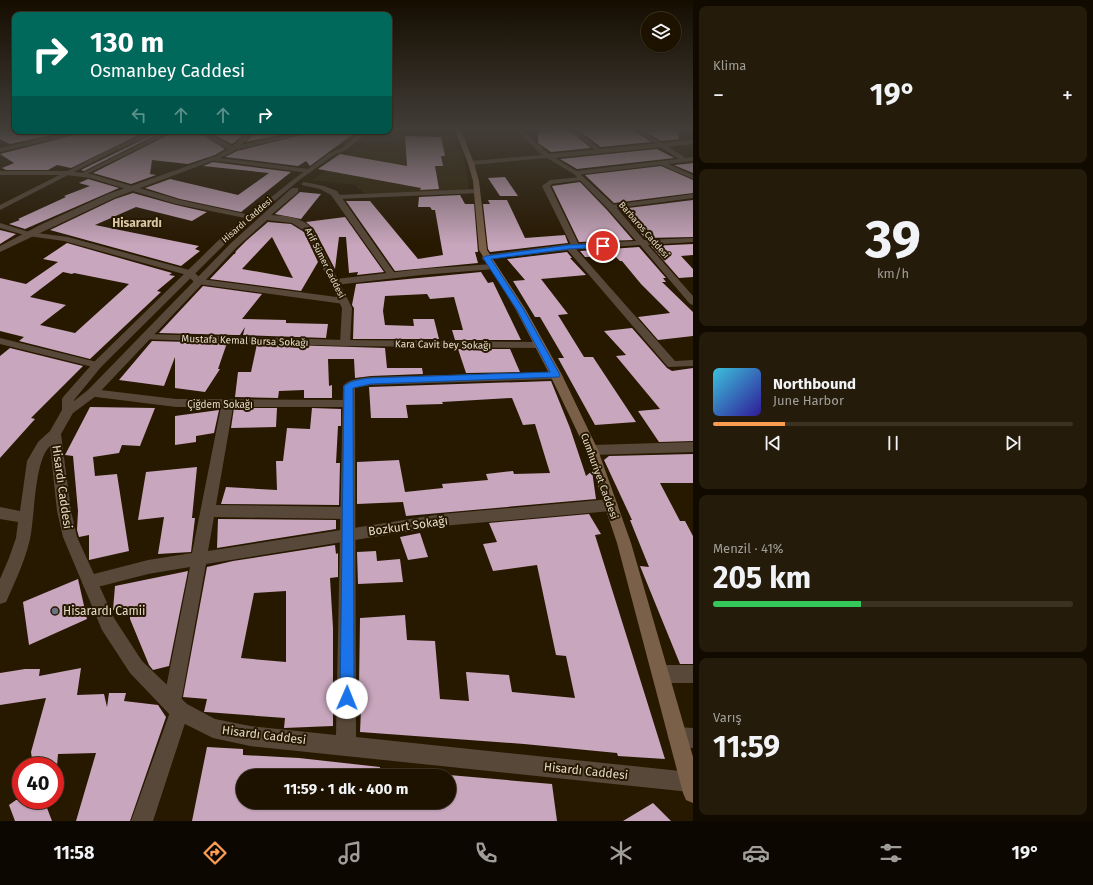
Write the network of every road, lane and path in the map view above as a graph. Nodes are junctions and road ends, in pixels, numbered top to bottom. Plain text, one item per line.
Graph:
1 (75, 169) edge
2 (93, 169) edge
3 (183, 169) edge
4 (295, 169) edge
5 (323, 169) edge
6 (472, 169) edge
7 (567, 169) edge
8 (620, 169) edge
9 (675, 169) edge
10 (309, 171) joint
11 (0, 173) edge
12 (68, 173) junction
13 (83, 174) junction
14 (578, 176) junction
15 (693, 177) edge
16 (304, 184) junction
17 (131, 188) junction
18 (476, 191) junction
19 (693, 196) edge
20 (337, 197) junction
21 (611, 207) junction
22 (0, 208) edge
23 (250, 217) junction
24 (265, 217) junction
25 (0, 225) edge
26 (28, 234) junction
27 (693, 240) edge
28 (643, 244) junction
29 (572, 247) junction
30 (0, 249) edge
31 (489, 262) junction
32 (190, 273) junction
33 (392, 275) junction
34 (198, 281) junction
35 (336, 282) junction
36 (692, 300) edge
37 (344, 301) junction
38 (145, 336) junction
39 (0, 341) edge
40 (345, 343) junction
41 (540, 345) junction
42 (693, 363) edge
43 (97, 365) junction
44 (556, 375) junction
45 (92, 393) junction
46 (349, 403) junction
47 (228, 404) junction
48 (68, 410) junction
49 (55, 434) junction
50 (693, 447) edge
51 (592, 450) junction
52 (611, 506) junction
53 (208, 511) junction
54 (0, 513) edge
55 (347, 513) junction
56 (26, 518) junction
57 (347, 535) junction
58 (200, 558) junction
59 (90, 582) junction
60 (2, 591) edge
61 (661, 674) junction
62 (693, 674) edge
63 (176, 707) junction
64 (685, 737) edge
65 (346, 745) junction
66 (691, 788) edge
67 (142, 821) edge

1 - 12 street
2 - 13 street
3 - 17 street
4 - 10 street
5 - 16 street, Hisardı Caddesi
6 - 18 main road, Cumhuriyet Caddesi
7 - 14 street, Barbaros Caddesi
8 - 14 street
9 - 15 street
10 - 23 street, Hisardı Caddesi
11 - 12 street
12 - 13 street
12 - 22 street
13 - 17 street
14 - 21 street, Barbaros Caddesi
14 - 29 street
16 - 20 street
16 - 24 street, Hisardı Caddesi
17 - 23 street
17 - 26 street
18 - 20 street
18 - 31 main road, Cumhuriyet Caddesi
19 - 21 street
20 - 33 street
21 - 28 street, Barbaros Caddesi
23 - 32 street, Hisardı Caddesi
24 - 34 street, Hisardı Caddesi
24 - 35 street, Arif Sümer Caddesi
25 - 26 street
26 - 30 street
26 - 32 street
27 - 28 street
28 - 29 street
28 - 36 street, Barbaros Caddesi
29 - 31 street
29 - 42 street
31 - 33 street
31 - 41 main road, Cumhuriyet Caddesi
32 - 34 street
32 - 43 street, Hisardı Caddesi
33 - 35 street
34 - 37 street
34 - 38 street, Hisardı Caddesi
35 - 37 street, Arif Sümer Caddesi
37 - 40 street, Arif Sümer Caddesi
38 - 40 street, Mustafa Kemal Bursa Sokağı
38 - 45 street, Hisardı Caddesi
39 - 43 street
40 - 41 street, Kara Cavit bey Sokağı
41 - 44 main road, Cumhuriyet Caddesi
43 - 48 street, Hisardı Caddesi
44 - 46 street
44 - 51 main road, Cumhuriyet Caddesi
45 - 47 street, Çiğdem Sokağı
45 - 48 street, Hisardı Caddesi
46 - 47 street, Çiğdem Sokağı
46 - 55 street
47 - 53 street
48 - 49 street, Hisardı Caddesi
49 - 56 street
49 - 59 street, Hisardı Caddesi
50 - 51 street
51 - 52 main road, Cumhuriyet Caddesi
52 - 57 street, Bozkurt Sokağı
52 - 61 main road, Cumhuriyet Caddesi
53 - 55 street
53 - 58 street
54 - 56 street
55 - 57 street
56 - 60 street
57 - 58 street, Bozkurt Sokağı
57 - 65 street
58 - 59 street, Bozkurt Sokağı
58 - 63 street
59 - 63 street, Hisardı Caddesi
61 - 62 street
61 - 64 main road, Cumhuriyet Caddesi
63 - 65 street, Hisardı Caddesi
63 - 67 street
64 - 66 main road, Cumhuriyet Caddesi
65 - 66 street, Hisardı Caddesi

